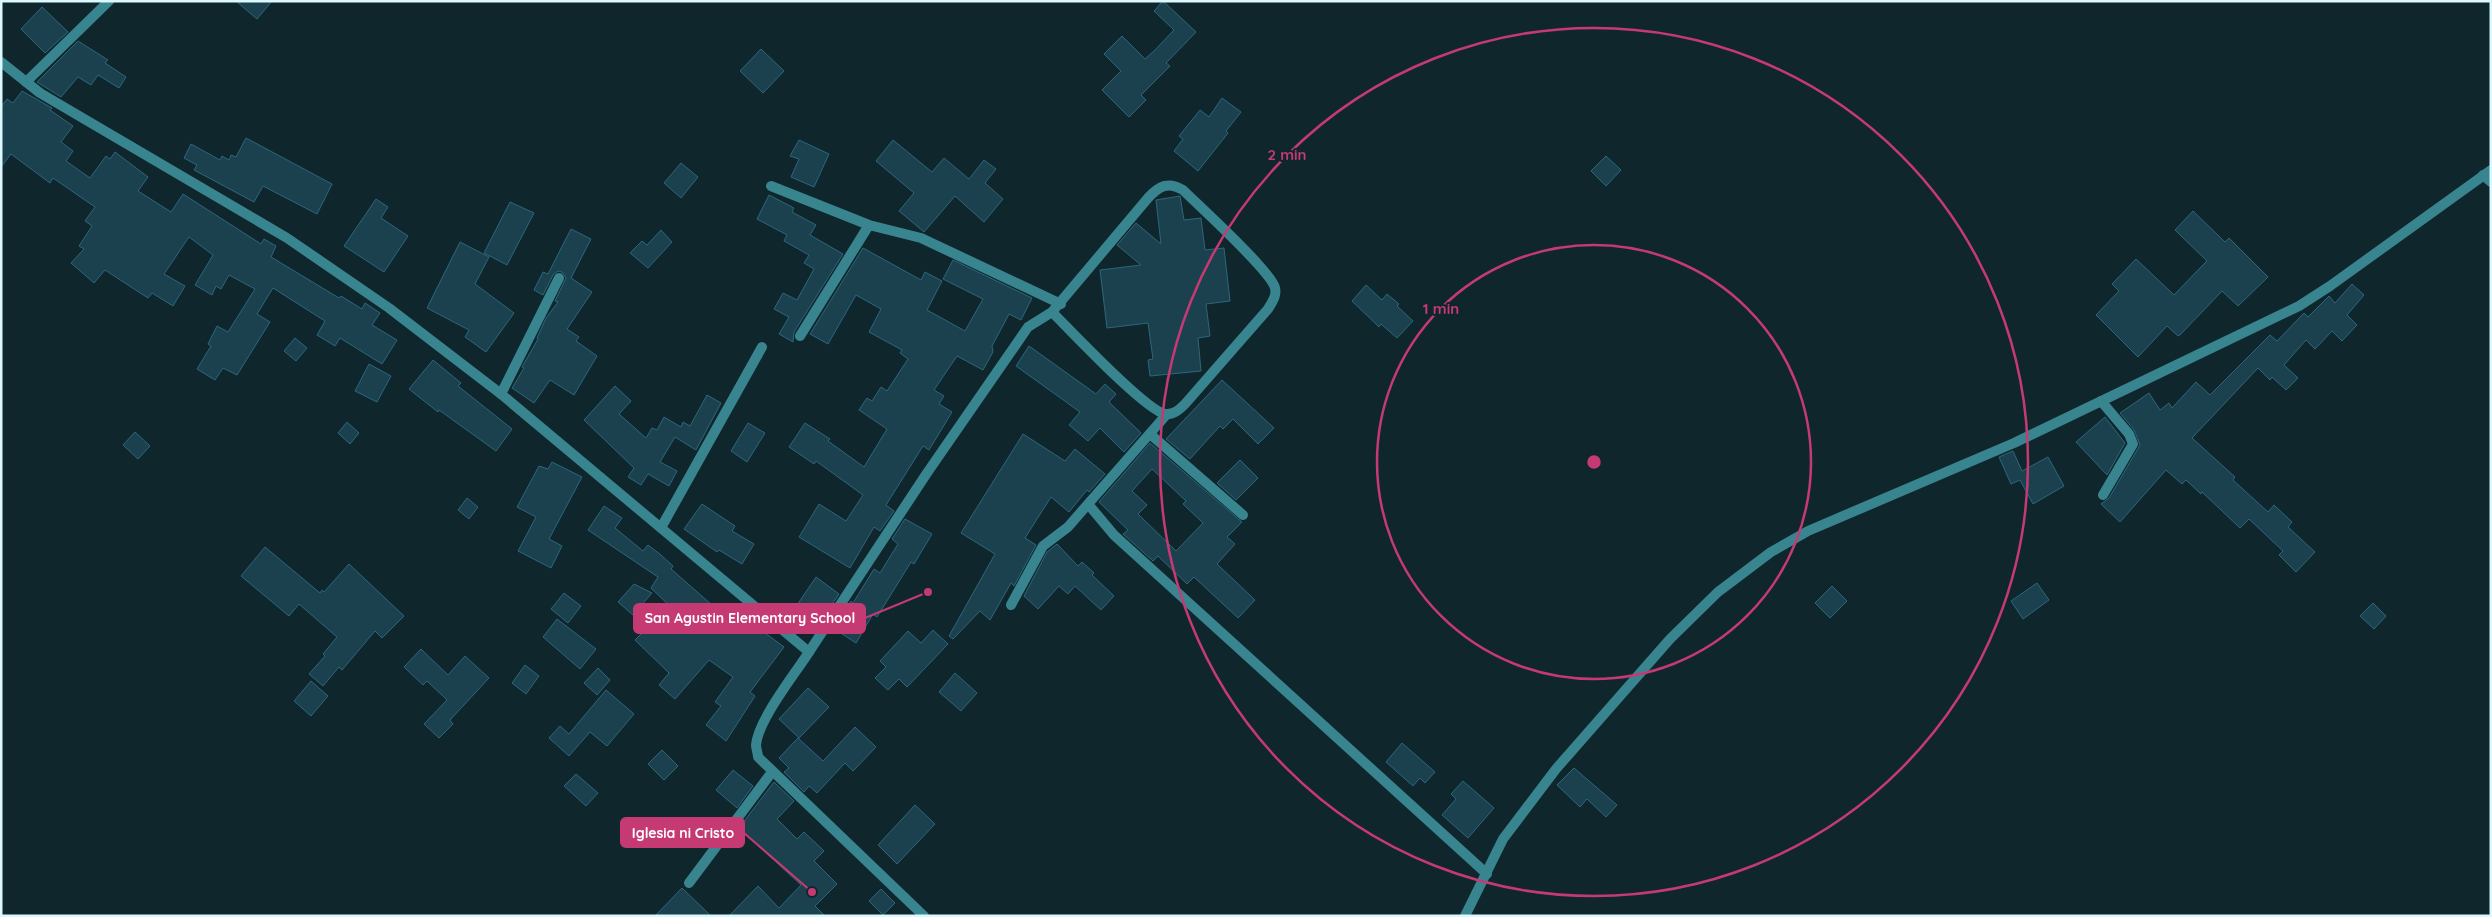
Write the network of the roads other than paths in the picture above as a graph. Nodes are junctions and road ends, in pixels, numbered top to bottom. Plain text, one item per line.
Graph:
1 (109, 1) edge
2 (1, 62) edge
3 (26, 82) junction
4 (2488, 176) edge
5 (771, 186) dead end
6 (869, 224) junction
7 (560, 278) dead end
8 (1061, 304) junction
9 (1052, 312) junction
10 (800, 336) dead end
11 (762, 347) dead end
12 (501, 394) junction
13 (2101, 401) junction
14 (1167, 414) junction
15 (1150, 434) junction
16 (2102, 495) dead end
17 (1088, 504) junction
18 (1244, 515) dead end
19 (662, 526) junction
20 (1011, 606) dead end
21 (809, 652) junction
22 (772, 772) junction
23 (1487, 874) junction
24 (689, 883) dead end
25 (924, 916) edge
26 (1465, 916) edge

1 - 3 street
2 - 3 street
3 - 12 street
4 - 13 street
5 - 6 street
6 - 8 street
6 - 10 street
7 - 12 street
8 - 9 street
8 - 14 street
9 - 14 street
9 - 21 street
11 - 19 street
12 - 19 street
13 - 16 street
13 - 23 street
14 - 15 street
15 - 17 street
15 - 18 street
17 - 20 street
17 - 23 street
19 - 21 street
21 - 22 street
22 - 24 street
22 - 25 street
23 - 26 street

